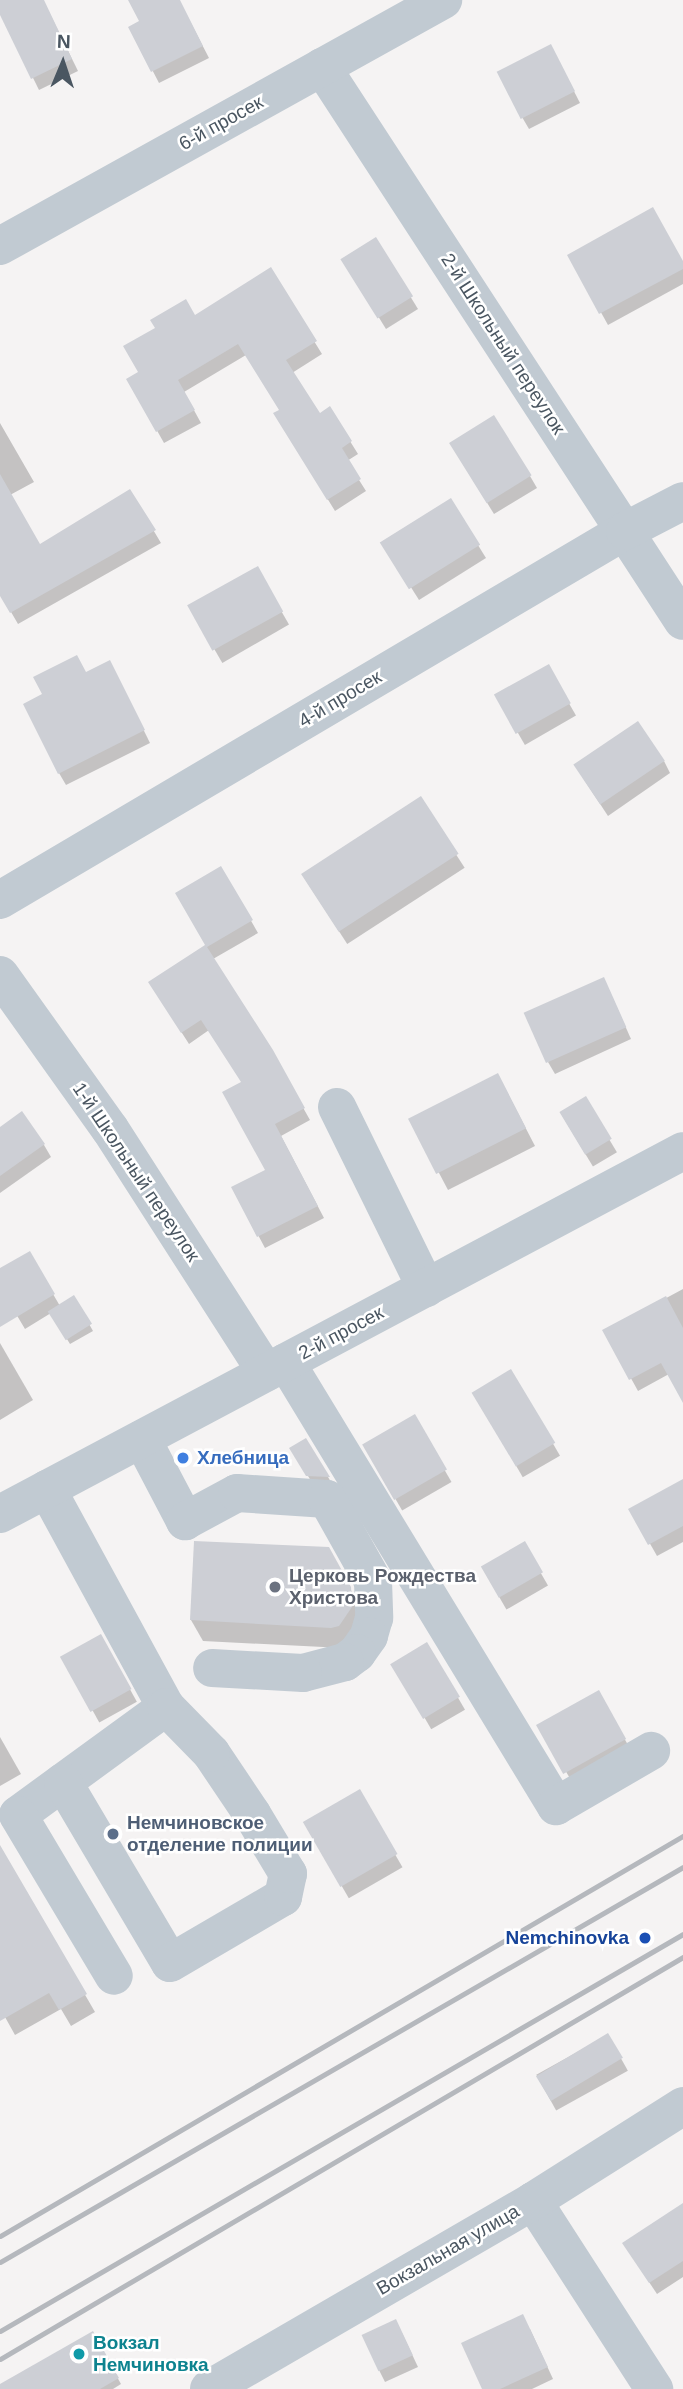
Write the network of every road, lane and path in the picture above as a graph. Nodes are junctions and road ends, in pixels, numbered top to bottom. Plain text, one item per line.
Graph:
1 (443, 0) edge
2 (322, 67) junction
3 (0, 246) edge
4 (683, 502) edge
5 (625, 531) junction
6 (683, 621) edge
7 (0, 900) edge
8 (0, 975) edge
9 (337, 1107) dead end
10 (683, 1151) edge
11 (426, 1288) junction
12 (276, 1367) junction
13 (142, 1438) junction
14 (47, 1489) junction
15 (0, 1514) edge
16 (212, 1668) dead end
17 (166, 1707) junction
18 (651, 1751) dead end
19 (63, 1782) junction
20 (114, 1976) dead end
21 (683, 2106) edge
22 (533, 2201) junction
23 (209, 2389) edge
24 (654, 2389) edge

1 - 2 street, 6-й просек
2 - 3 street, 6-й просек
2 - 5 street, 2-й Школьный переулок
4 - 5 street, 4-й просек
5 - 6 street, 2-й Школьный переулок
5 - 7 street, 4-й просек
8 - 12 street, 1-й Школьный переулок
9 - 11 street
10 - 11 street, 2-й просек
11 - 12 street, 2-й просек
12 - 13 street, 2-й просек
12 - 18 street, 1-й Школьный переулок
13 - 14 street, 2-й просек
13 - 16 street
14 - 15 street, 2-й просек
14 - 17 street
17 - 19 street
17 - 19 street
19 - 20 street
21 - 22 street, Вокзальная улица
22 - 23 street, Вокзальная улица
22 - 24 street

